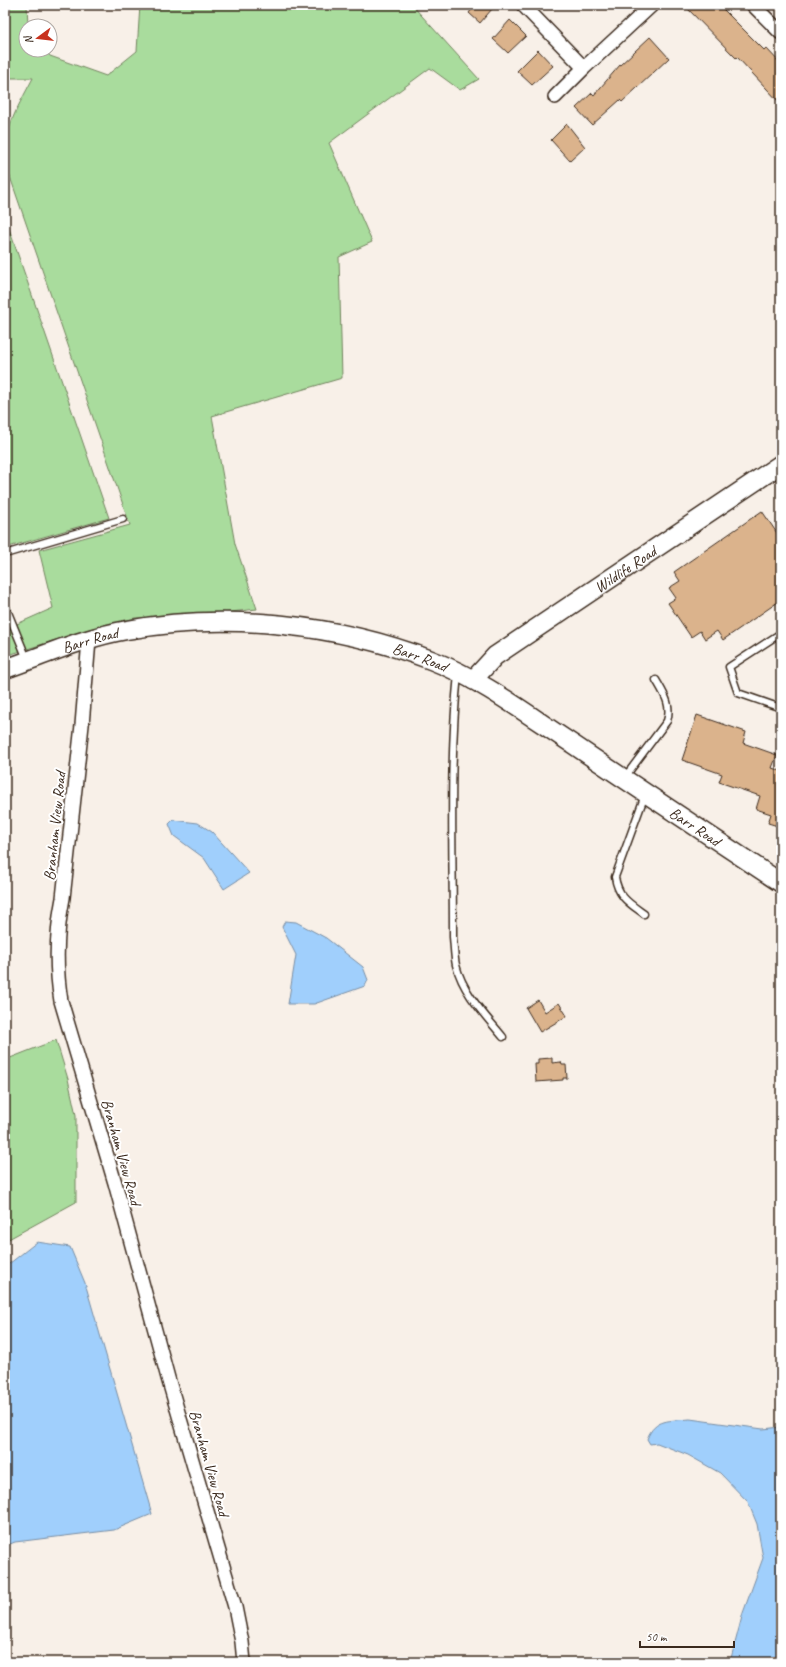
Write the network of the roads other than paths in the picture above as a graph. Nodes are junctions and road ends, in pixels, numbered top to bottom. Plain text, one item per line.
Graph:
1 (523, 5) edge
2 (652, 5) edge
3 (753, 5) edge
4 (781, 33) edge
5 (584, 68) junction
6 (555, 97) dead end
7 (781, 464) edge
8 (123, 519) dead end
9 (5, 554) edge
10 (5, 605) edge
11 (781, 633) edge
12 (89, 640) junction
13 (28, 661) junction
14 (5, 669) edge
15 (466, 676) junction
16 (656, 680) dead end
17 (781, 708) edge
18 (624, 779) junction
19 (646, 793) junction
20 (781, 883) edge
21 (644, 914) dead end
22 (503, 1037) dead end
23 (244, 1662) edge

1 - 5 street
2 - 5 street
3 - 4 street
5 - 6 street
7 - 15 street, Wildlife Road
8 - 9 lane
10 - 13 lane
11 - 17 lane
12 - 13 street, Barr Road
12 - 15 street, Barr Road
12 - 23 street, Branham View Road
13 - 14 street, Barr Road
15 - 18 street, Barr Road
15 - 22 lane
16 - 18 lane
18 - 19 street, Barr Road
19 - 20 street, Barr Road
19 - 21 lane

